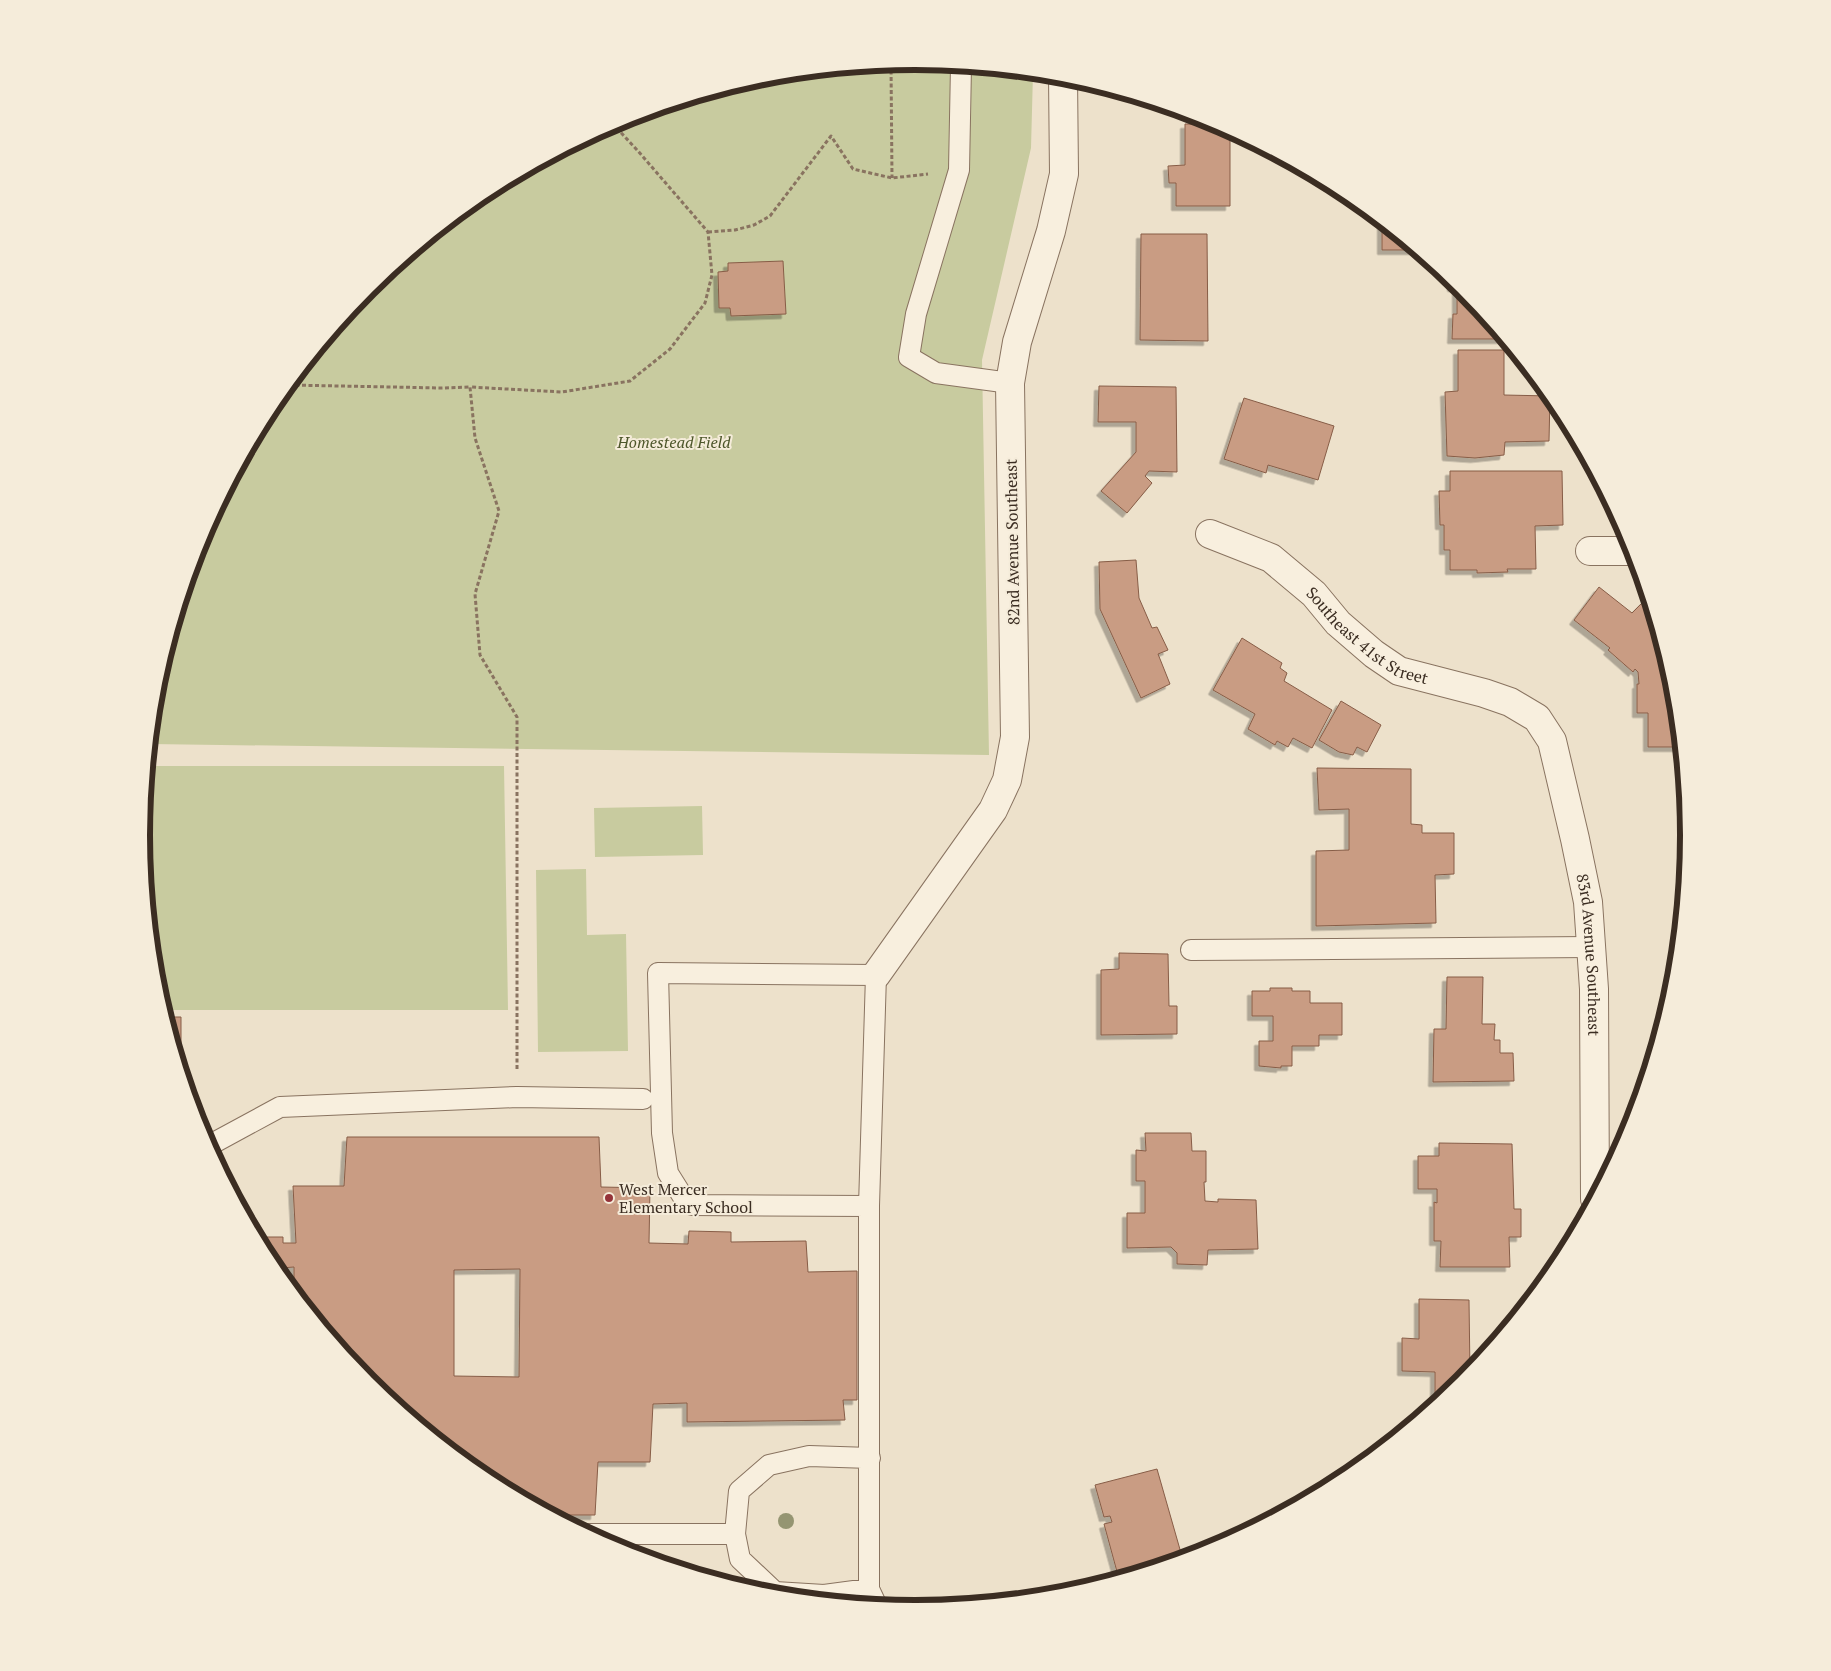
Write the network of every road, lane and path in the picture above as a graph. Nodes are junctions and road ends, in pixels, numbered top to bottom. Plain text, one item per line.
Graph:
1 (891, 71) edge
2 (961, 72) edge
3 (1063, 85) edge
4 (618, 130) edge
5 (959, 170) junction
6 (892, 178) junction
7 (708, 232) junction
8 (1010, 383) junction
9 (297, 385) edge
10 (470, 387) junction
11 (1210, 534) dead end
12 (1590, 551) dead end
13 (1626, 551) edge
14 (1536, 718) joint
15 (1592, 948) junction
16 (1190, 950) dead end
17 (876, 974) junction
18 (517, 1097) junction
19 (643, 1099) dead end
20 (215, 1142) edge
21 (1595, 1187) edge
22 (869, 1206) junction
23 (870, 1458) junction
24 (603, 1534) edge
25 (735, 1534) junction
26 (769, 1586) edge
27 (828, 1595) edge
28 (873, 1598) edge

1 - 6 path
2 - 5 lane
3 - 8 street, 82nd Avenue Southeast
4 - 7 path
5 - 6 path
5 - 8 lane
6 - 7 path
7 - 10 path
8 - 17 street, 82nd Avenue Southeast
9 - 10 path
10 - 18 path
11 - 14 street, Southeast 41st Street
12 - 13 street
14 - 15 street, 83rd Avenue Southeast
15 - 16 lane
15 - 21 street, 83rd Avenue Southeast
17 - 22 lane
17 - 22 lane
18 - 19 lane
18 - 20 lane
22 - 23 lane
23 - 25 lane
23 - 28 lane
24 - 25 lane
25 - 26 lane
27 - 28 lane

